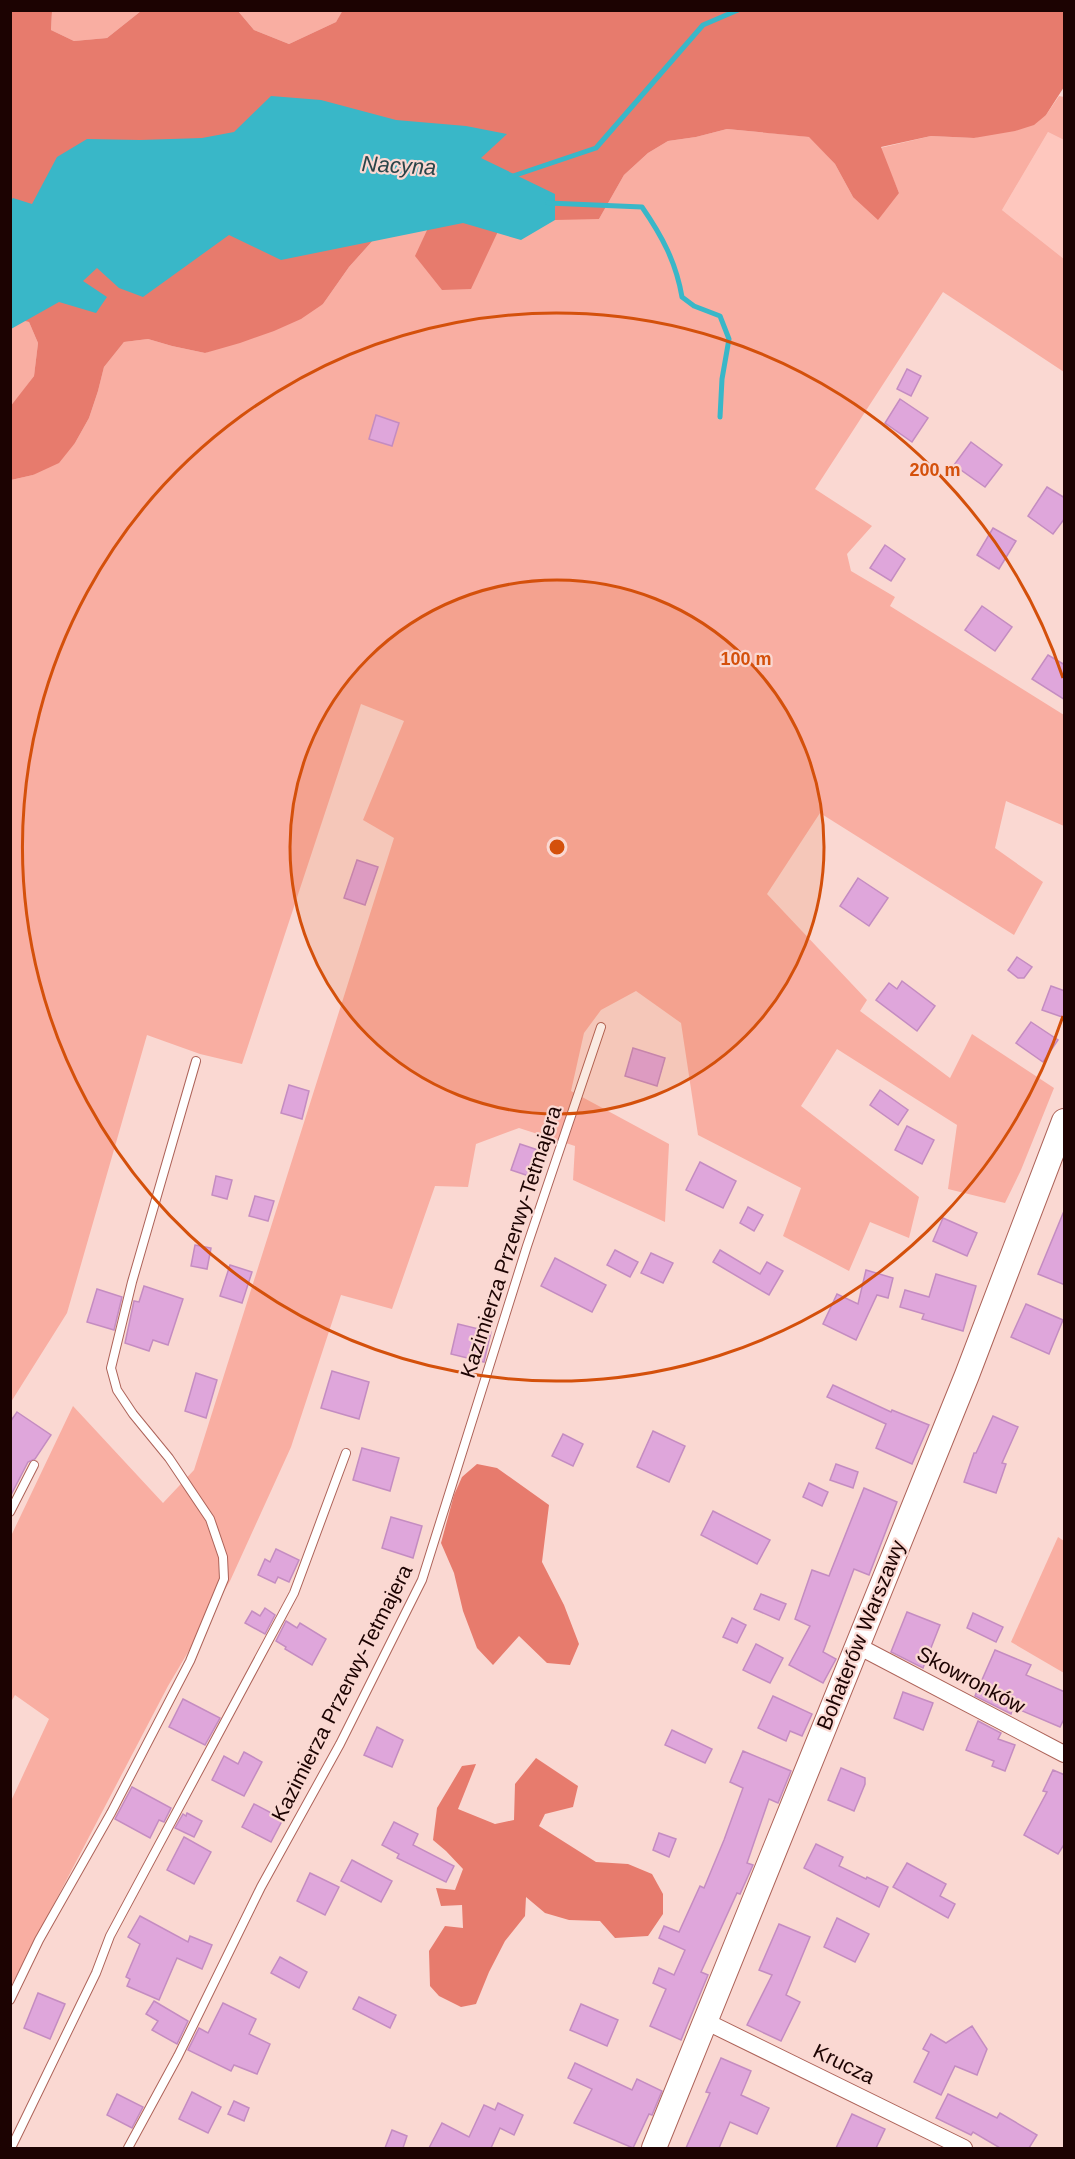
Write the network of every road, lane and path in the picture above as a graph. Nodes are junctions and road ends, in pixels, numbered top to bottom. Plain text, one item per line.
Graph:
1 (601, 1027) dead end
2 (196, 1061) dead end
3 (1065, 1121) edge
4 (1058, 1153) edge
5 (346, 1453) dead end
6 (34, 1465) dead end
7 (10, 1512) edge
8 (856, 1646) junction
9 (1065, 1754) edge
10 (10, 2000) edge
11 (705, 2021) junction
12 (11, 2148) edge
13 (128, 2148) edge
14 (654, 2148) edge
15 (964, 2148) edge

1 - 13 lane, Kazimierza Przerwy-Tetmajera
2 - 10 lane
3 - 4 street, Bohaterów Warszawy
4 - 8 street, Bohaterów Warszawy
5 - 12 lane
6 - 7 lane
8 - 9 street, Skowronków
8 - 11 street, Bohaterów Warszawy
11 - 14 street, Bohaterów Warszawy
11 - 15 street, Krucza

